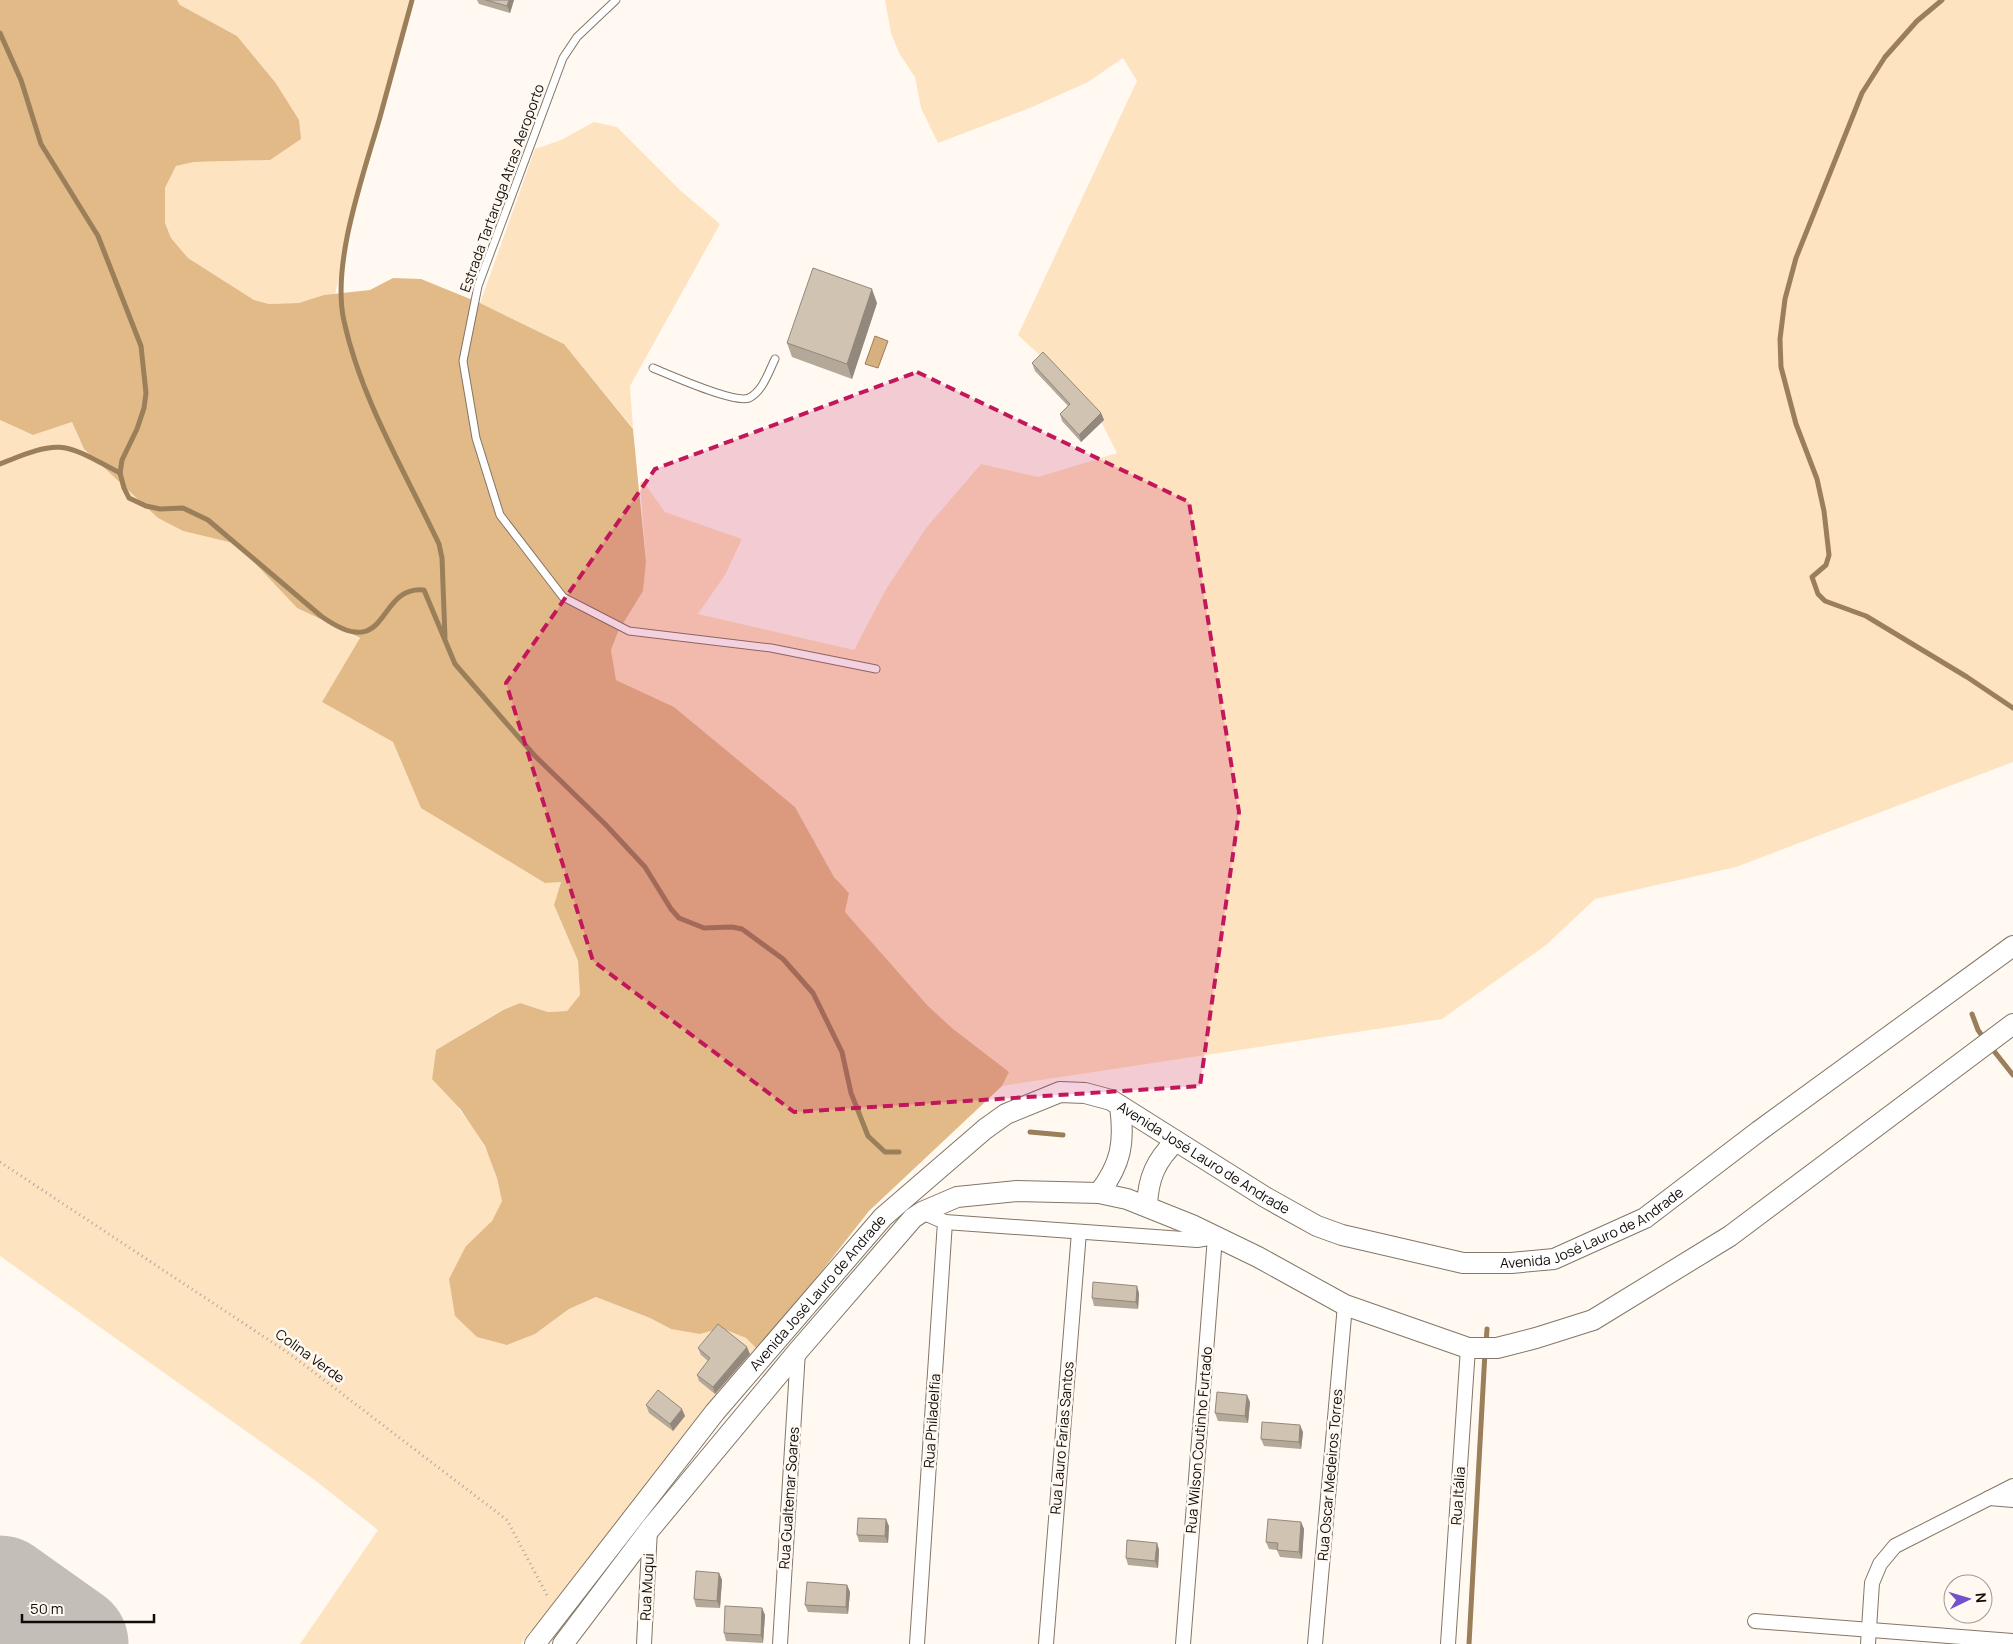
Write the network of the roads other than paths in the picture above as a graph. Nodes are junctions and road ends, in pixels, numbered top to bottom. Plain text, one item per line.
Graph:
1 (616, 0) edge
2 (775, 359) dead end
3 (653, 368) dead end
4 (876, 669) dead end
5 (2013, 946) edge
6 (2013, 1024) edge
7 (1120, 1106) junction
8 (1176, 1141) junction
9 (1099, 1193) junction
10 (1147, 1206) junction
11 (922, 1212) junction
12 (945, 1222) junction
13 (1079, 1232) junction
14 (1215, 1237) junction
15 (1345, 1305) junction
16 (1472, 1349) junction
17 (798, 1351) junction
18 (2013, 1486) edge
19 (1989, 1498) junction
20 (2013, 1500) edge
21 (650, 1529) junction
22 (1755, 1620) dead end
23 (1869, 1630) junction
24 (2013, 1641) edge
25 (535, 1644) edge
26 (562, 1644) edge
27 (644, 1644) edge
28 (780, 1644) edge
29 (917, 1644) edge
30 (1046, 1644) edge
31 (1183, 1644) edge
32 (1315, 1644) edge
33 (1448, 1644) edge
34 (1868, 1644) edge

1 - 4 lane, Estrada Tartaruga Atras Aeroporto
2 - 3 lane
5 - 8 street, Avenida José Lauro de Andrade
6 - 16 street
7 - 8 street, Avenida José Lauro de Andrade
7 - 9 street
7 - 25 street, Avenida José Lauro de Andrade
8 - 10 street
9 - 10 street, Avenida José Lauro de Andrade
9 - 11 street, Avenida José Lauro de Andrade
10 - 14 street, Avenida José Lauro de Andrade
11 - 12 street
11 - 17 street, Avenida José Lauro de Andrade
12 - 13 street
12 - 29 street, Rua Philadelfia
13 - 14 street
13 - 30 street, Rua Lauro Farias Santos
14 - 15 street, Avenida José Lauro de Andrade
14 - 31 street, Rua Wilson Coutinho Furtado
15 - 16 street, Avenida José Lauro de Andrade
15 - 32 street, Rua Oscar Medeiros Torres
16 - 33 street, Rua Itália
17 - 21 street, Avenida José Lauro de Andrade
17 - 28 street, Rua Gualtemar Soares
18 - 19 street
19 - 20 street
19 - 23 street
21 - 26 street, Avenida José Lauro de Andrade
21 - 27 street, Rua Muqui
22 - 23 street
23 - 24 street
23 - 34 street

